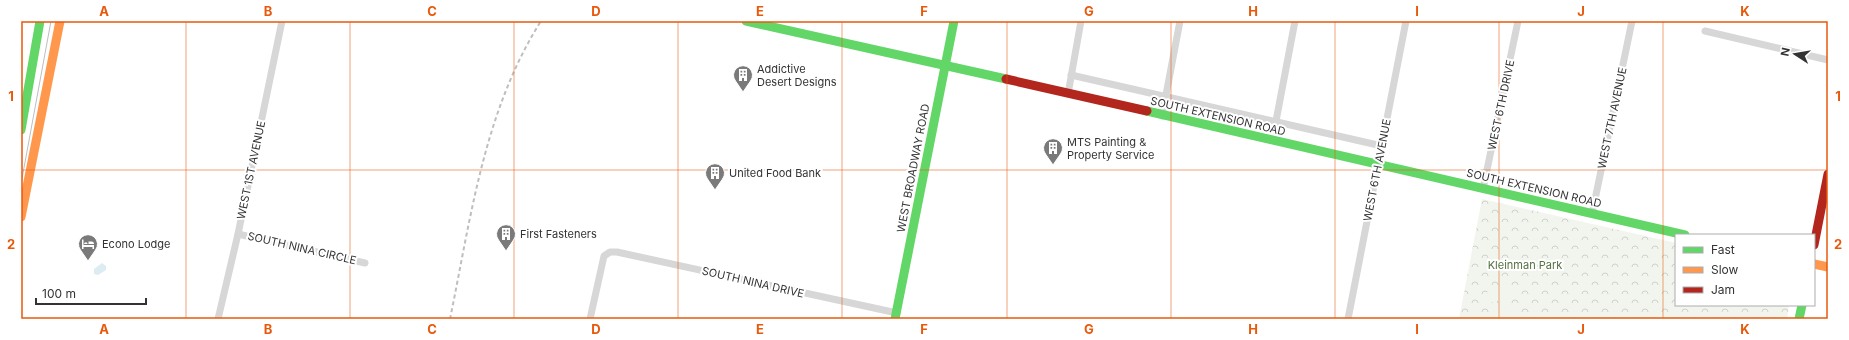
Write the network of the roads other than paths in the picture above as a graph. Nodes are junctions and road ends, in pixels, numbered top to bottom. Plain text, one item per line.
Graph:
1 (40, 21) edge
2 (60, 21) edge
3 (282, 21) edge
4 (746, 21) edge
5 (954, 21) edge
6 (1081, 21) edge
7 (1180, 21) edge
8 (1295, 21) edge
9 (1406, 21) edge
10 (1518, 21) edge
11 (1632, 21) edge
12 (1705, 31) dead end
13 (1828, 60) edge
14 (945, 65) junction
15 (1072, 75) junction
16 (1068, 94) junction
17 (1166, 96) junction
18 (1162, 116) junction
19 (1276, 121) junction
20 (21, 130) edge
21 (1382, 146) junction
22 (1378, 165) junction
23 (1828, 174) edge
24 (1483, 189) junction
25 (1592, 214) junction
26 (21, 217) edge
27 (238, 234) junction
28 (1681, 234) edge
29 (1815, 240) edge
30 (365, 263) dead end
31 (1815, 264) edge
32 (1828, 268) edge
33 (1802, 306) edge
34 (896, 316) edge
35 (218, 319) edge
36 (590, 319) edge
37 (1348, 319) edge
38 (1799, 319) edge

1 - 20 street
2 - 26 street
3 - 27 street, WEST 1ST AVENUE
4 - 14 street, SOUTH EXTENSION ROAD
5 - 14 street, WEST BROADWAY ROAD
6 - 15 street
7 - 17 street
8 - 19 street
9 - 21 street, WEST 6TH AVENUE
10 - 24 street, WEST 6TH DRIVE
11 - 25 street, WEST 7TH AVENUE
12 - 13 street
14 - 16 street, SOUTH EXTENSION ROAD
14 - 34 street, WEST BROADWAY ROAD
15 - 16 street
15 - 17 street, SOUTH EXTENSION ROAD
16 - 18 street, SOUTH EXTENSION ROAD
17 - 18 street
17 - 19 street, SOUTH EXTENSION ROAD
18 - 22 street, SOUTH EXTENSION ROAD
19 - 21 street, SOUTH EXTENSION ROAD
21 - 22 street, WEST 6TH AVENUE
22 - 24 street, SOUTH EXTENSION ROAD
22 - 37 street, WEST 6TH AVENUE
23 - 29 street
24 - 25 street, SOUTH EXTENSION ROAD
25 - 28 street, SOUTH EXTENSION ROAD
27 - 30 street, SOUTH NINA CIRCLE
27 - 35 street, WEST 1ST AVENUE
31 - 32 street
33 - 38 street
34 - 36 street, SOUTH NINA DRIVE

